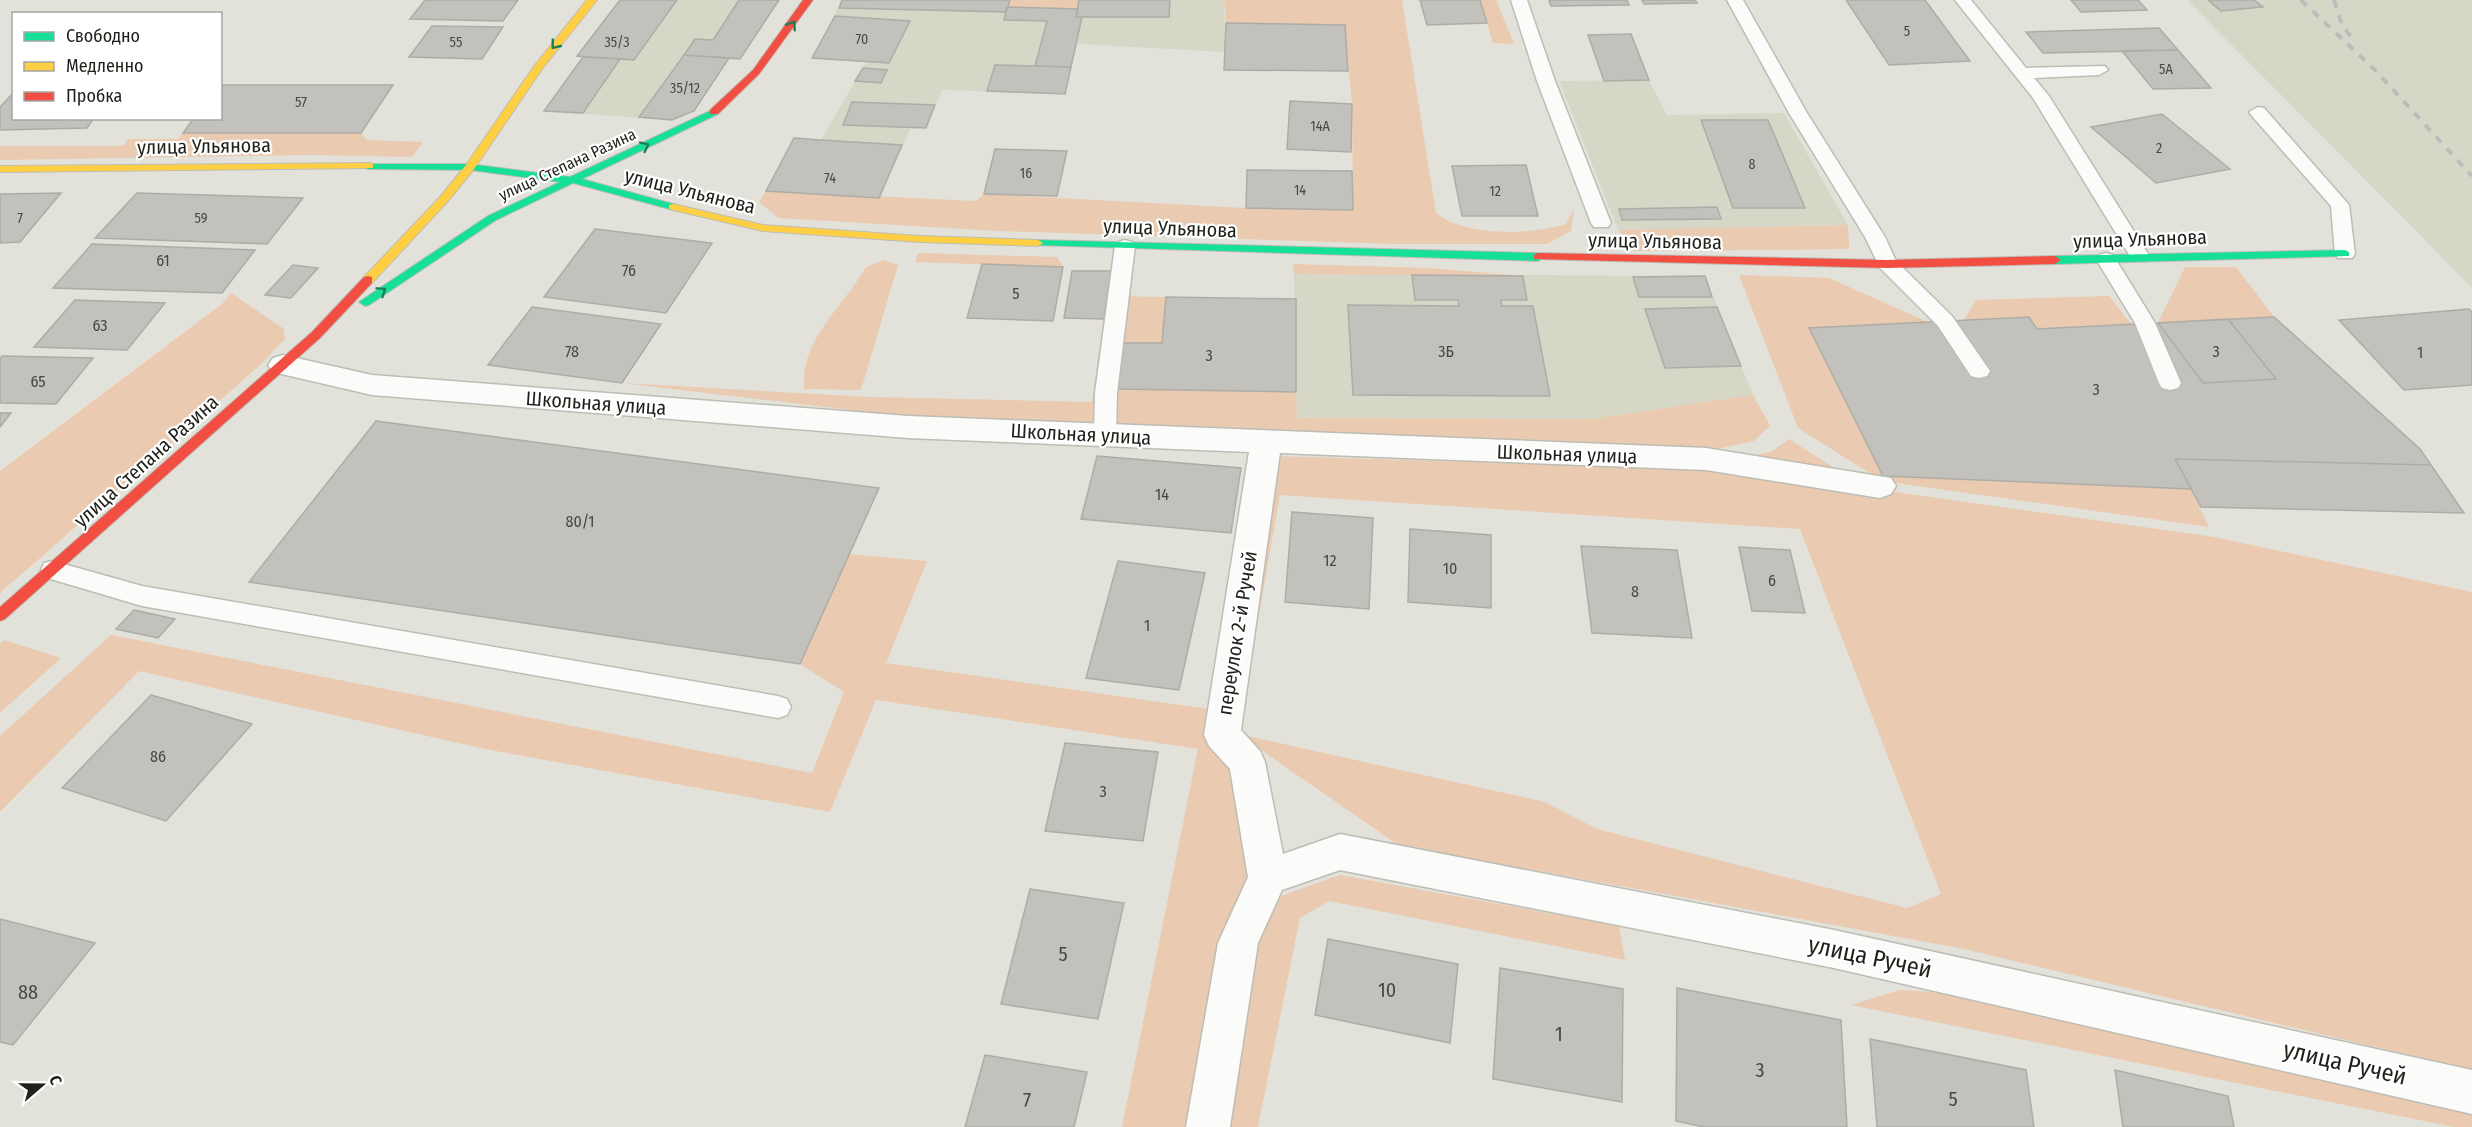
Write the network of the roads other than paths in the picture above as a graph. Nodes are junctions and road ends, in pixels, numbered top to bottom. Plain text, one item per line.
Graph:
1 (592, 0) edge
2 (808, 0) edge
3 (1519, 0) edge
4 (1736, 0) edge
5 (1962, 0) edge
6 (2099, 70) dead end
7 (2021, 74) junction
8 (2258, 112) dead end
9 (470, 167) junction
10 (0, 169) edge
11 (573, 180) junction
12 (1601, 223) dead end
13 (1125, 246) junction
14 (2345, 254) joint
15 (2140, 257) junction
16 (2106, 259) junction
17 (1887, 264) junction
18 (316, 334) junction
19 (283, 365) junction
20 (1979, 371) dead end
21 (2170, 383) dead end
22 (1106, 435) junction
23 (1266, 443) junction
24 (1880, 486) dead end
25 (53, 570) junction
26 (0, 615) edge
27 (778, 707) dead end
28 (1268, 877) junction
29 (2472, 1092) edge
30 (1208, 1127) edge

1 -> 9 street, улица Степана Разина
11 -> 2 street, улица Степана Разина
3 - 12 lane
4 - 17 lane
5 - 7 lane
6 - 7 lane
7 - 15 lane
8 - 14 lane
9 - 10 street, улица Ульянова
9 - 11 street, улица Ульянова
9 - 18 street, улица Степана Разина
11 - 13 street, улица Ульянова
18 -> 11 street, улица Степана Разина
13 - 17 street, улица Ульянова
13 - 22 lane
14 - 15 street, улица Ульянова
15 - 16 street, улица Ульянова
16 - 17 street, улица Ульянова
16 - 21 lane
17 - 20 lane
18 - 19 street, улица Степана Разина
19 - 22 street, Школьная улица
19 - 25 street, улица Степана Разина
22 - 23 street, Школьная улица
23 - 24 street, Школьная улица
23 - 28 street, переулок 2-й Ручей
25 - 26 street, улица Степана Разина
25 - 27 lane
28 - 29 street, улица Ручей
28 - 30 street

